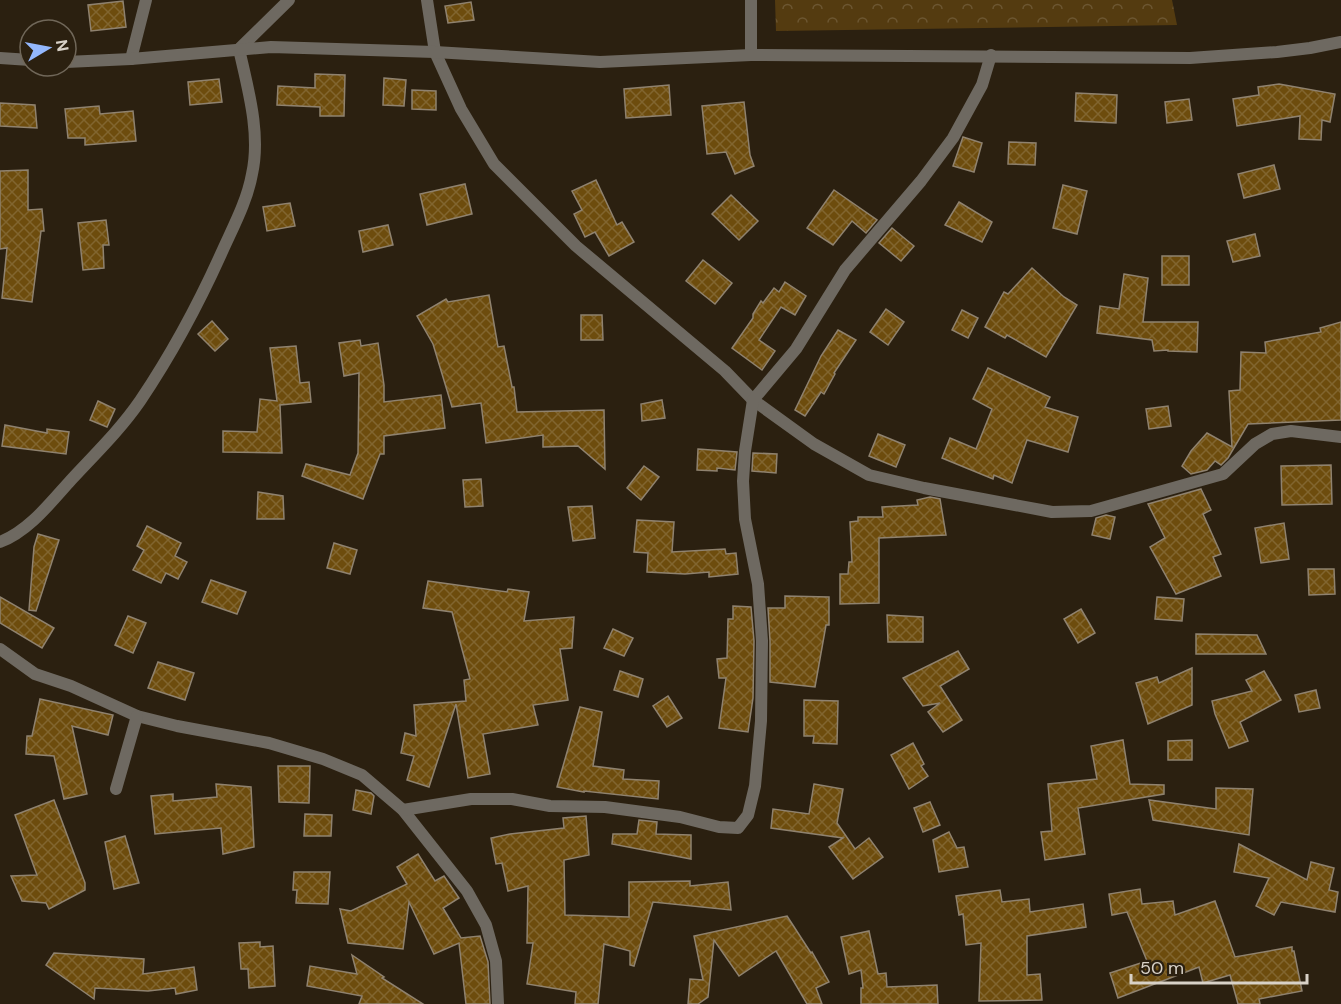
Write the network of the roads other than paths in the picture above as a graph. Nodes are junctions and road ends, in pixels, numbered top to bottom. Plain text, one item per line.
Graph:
1 (146, 0) edge
2 (289, 0) edge
3 (427, 0) edge
4 (751, 0) edge
5 (1341, 42) edge
6 (239, 49) junction
7 (435, 52) junction
8 (751, 55) junction
9 (991, 55) junction
10 (0, 58) edge
11 (18, 59) edge
12 (131, 59) junction
13 (78, 61) edge
14 (753, 400) junction
15 (1341, 436) edge
16 (0, 542) edge
17 (0, 649) edge
18 (136, 716) junction
19 (116, 789) dead end
20 (403, 810) junction
21 (498, 1004) edge

1 - 12 street
2 - 6 street
3 - 7 street
4 - 8 street
5 - 9 street
6 - 7 street
6 - 12 street
6 - 16 street
7 - 8 street
7 - 14 street
8 - 9 street
9 - 14 street
10 - 11 street
12 - 13 street
14 - 15 street
14 - 20 street
17 - 18 street
18 - 19 street
18 - 20 street
20 - 21 street

